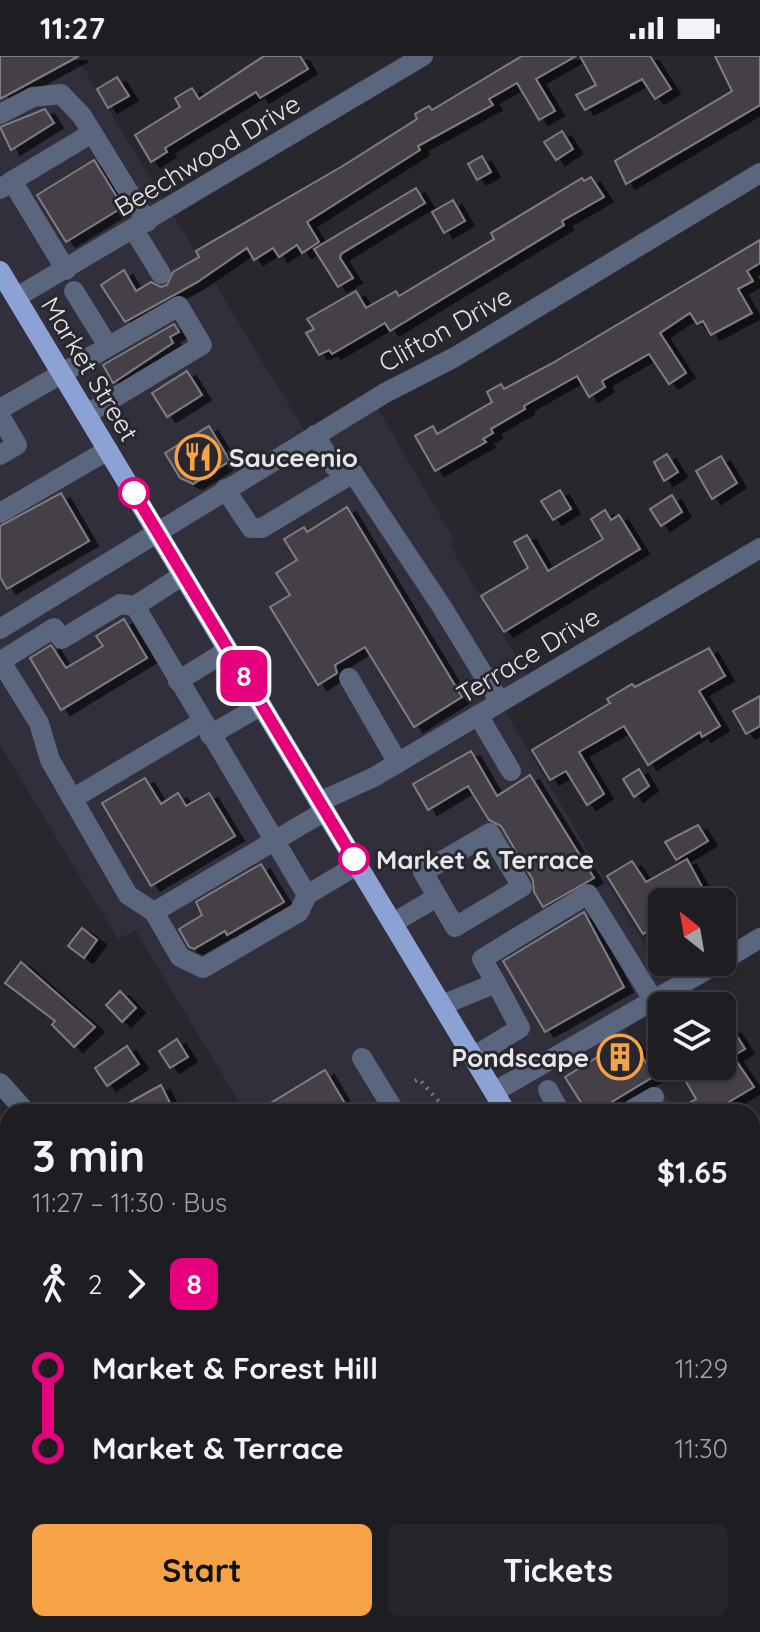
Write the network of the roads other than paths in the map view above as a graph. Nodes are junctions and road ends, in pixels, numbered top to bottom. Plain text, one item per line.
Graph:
1 (423, 56) edge
2 (0, 114) edge
3 (92, 133) junction
4 (760, 173) edge
5 (6, 185) edge
6 (141, 226) junction
7 (66, 270) junction
8 (161, 274) dead end
9 (6, 284) edge
10 (74, 291) dead end
11 (108, 346) junction
12 (61, 372) junction
13 (0, 409) edge
14 (87, 414) junction
15 (0, 416) edge
16 (315, 435) junction
17 (108, 450) junction
18 (0, 455) edge
19 (353, 473) junction
20 (225, 489) junction
21 (0, 513) edge
22 (156, 531) junction
23 (760, 548) edge
24 (183, 575) junction
25 (135, 606) junction
26 (0, 629) edge
27 (228, 650) junction
28 (0, 661) edge
29 (349, 678) dead end
30 (178, 681) junction
31 (500, 702) junction
32 (262, 705) junction
33 (478, 715) junction
34 (206, 729) junction
35 (398, 763) junction
36 (511, 771) dead end
37 (72, 799) junction
38 (322, 806) junction
39 (274, 840) junction
40 (357, 865) junction
41 (307, 895) junction
42 (437, 897) junction
43 (154, 912) junction
44 (393, 923) junction
45 (760, 938) edge
46 (736, 953) edge
47 (697, 976) edge
48 (496, 983) junction
49 (648, 992) edge
50 (669, 992) edge
51 (648, 1004) edge
52 (442, 1005) junction
53 (473, 1057) junction
54 (362, 1058) dead end
55 (0, 1083) edge
56 (548, 1090) dead end
57 (494, 1092) junction
58 (654, 1097) dead end
59 (19, 1104) edge
60 (390, 1104) edge
61 (501, 1104) edge
62 (556, 1104) edge
63 (642, 1104) edge

1 - 6 street, Beechwood Drive
2 - 3 street
3 - 5 street
3 - 6 street
4 - 16 street, Clifton Drive
5 - 7 street
6 - 7 street, Beechwood Drive
6 - 8 street
7 - 9 street, Beechwood Drive
9 - 12 main road, Market Street
10 - 11 street
11 - 12 street
11 - 14 street
12 - 13 street
12 - 14 main road, Market Street
14 - 17 main road, Market Street
15 - 18 street
16 - 19 street
16 - 20 street, Clifton Drive
17 - 21 street
17 - 22 main road, Market Street
19 - 20 street
19 - 31 street
20 - 22 street, Clifton Drive
22 - 24 main road, Market Street
22 - 26 street, Clifton Drive
23 - 31 street, Terrace Drive
24 - 25 street
24 - 27 main road, Market Street
25 - 28 street
25 - 30 street
27 - 30 street
27 - 32 main road, Market Street
28 - 37 street
29 - 35 street
30 - 34 street
31 - 33 street, Terrace Drive
32 - 34 street
32 - 38 main road, Market Street
33 - 35 street, Terrace Drive
33 - 36 street
34 - 37 street
34 - 39 street
35 - 38 street, Terrace Drive
37 - 43 street
38 - 39 street, Terrace Drive
38 - 40 main road, Market Street
39 - 41 street
39 - 43 street, Terrace Drive
40 - 41 street
40 - 44 main road, Market Street
41 - 43 street
42 - 42 street
42 - 44 street
44 - 52 main road, Market Street
45 - 46 street
47 - 50 street
48 - 49 street
48 - 52 street
48 - 53 street
51 - 57 street
52 - 53 main road, Market Street
53 - 57 main road, Market Street
54 - 60 street
55 - 59 street
56 - 62 street
57 - 61 main road, Market Street
58 - 63 street

